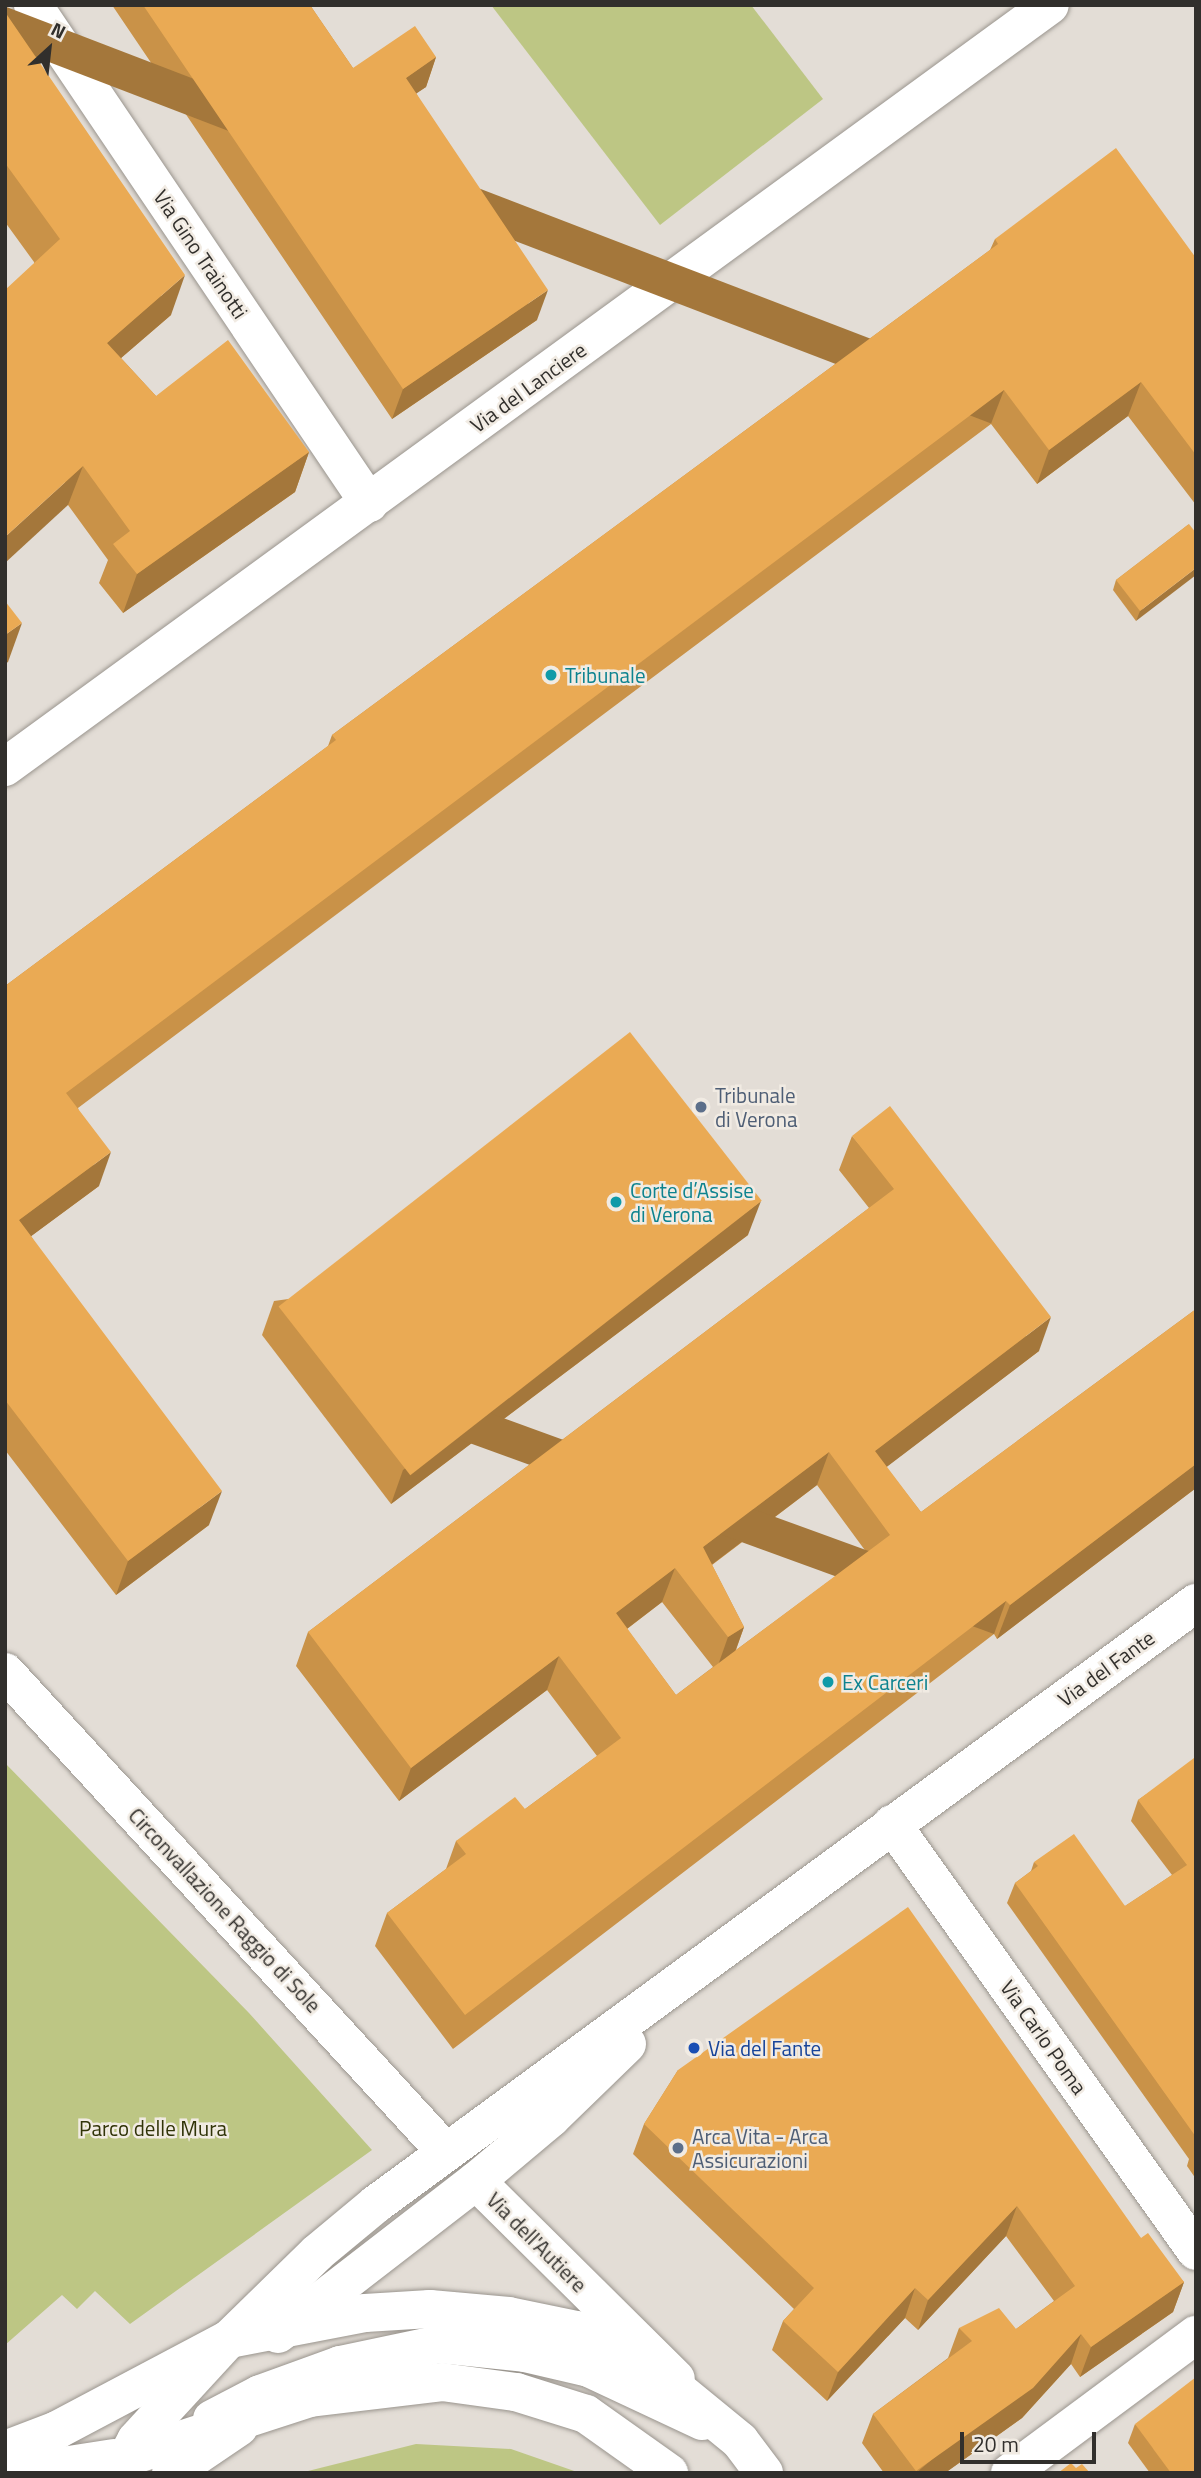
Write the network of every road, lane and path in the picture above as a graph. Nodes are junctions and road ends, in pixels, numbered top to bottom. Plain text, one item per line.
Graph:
1 (33, 5) edge
2 (1050, 5) edge
3 (369, 503) junction
4 (5, 767) edge
5 (1196, 1603) edge
6 (5, 1672) edge
7 (892, 1824) junction
8 (713, 1959) junction
9 (485, 2120) joint
10 (444, 2150) junction
11 (476, 2181) junction
12 (1196, 2251) edge
13 (286, 2329) junction
14 (1196, 2335) edge
15 (229, 2339) junction
16 (259, 2414) junction
17 (740, 2441) junction
18 (5, 2450) edge
19 (118, 2467) edge
20 (5, 2469) edge
21 (79, 2473) edge
22 (171, 2473) edge
23 (669, 2473) edge
24 (764, 2473) edge
25 (1010, 2473) edge

1 - 3 street, Via Gino Trainotti
2 - 3 street, Via del Lanciere
3 - 4 street, Via del Lanciere
5 - 7 street, Via del Fante
6 - 10 street, Circonvallazione Raggio di Sole
7 - 8 street, Via del Fante
7 - 12 street, Via Carlo Poma
8 - 9 street, Via del Fante
8 - 11 street, Via del Fante
9 - 10 street, Via dell'Autiere
10 - 15 street, Via dell'Autiere
11 - 13 street, Via dell'Autiere
11 - 17 street, Via dell'Autiere
13 - 15 street, Via dell'Autiere
13 - 17 street, Via dell'Autiere
13 - 19 street, Via dell'Autiere
14 - 25 street
15 - 18 street, Via dell'Autiere
15 - 19 street, Via dell'Autiere
16 - 19 street
16 - 22 street
16 - 23 street
17 - 19 street
17 - 24 street, Via dell'Autiere
19 - 20 street
19 - 21 street

